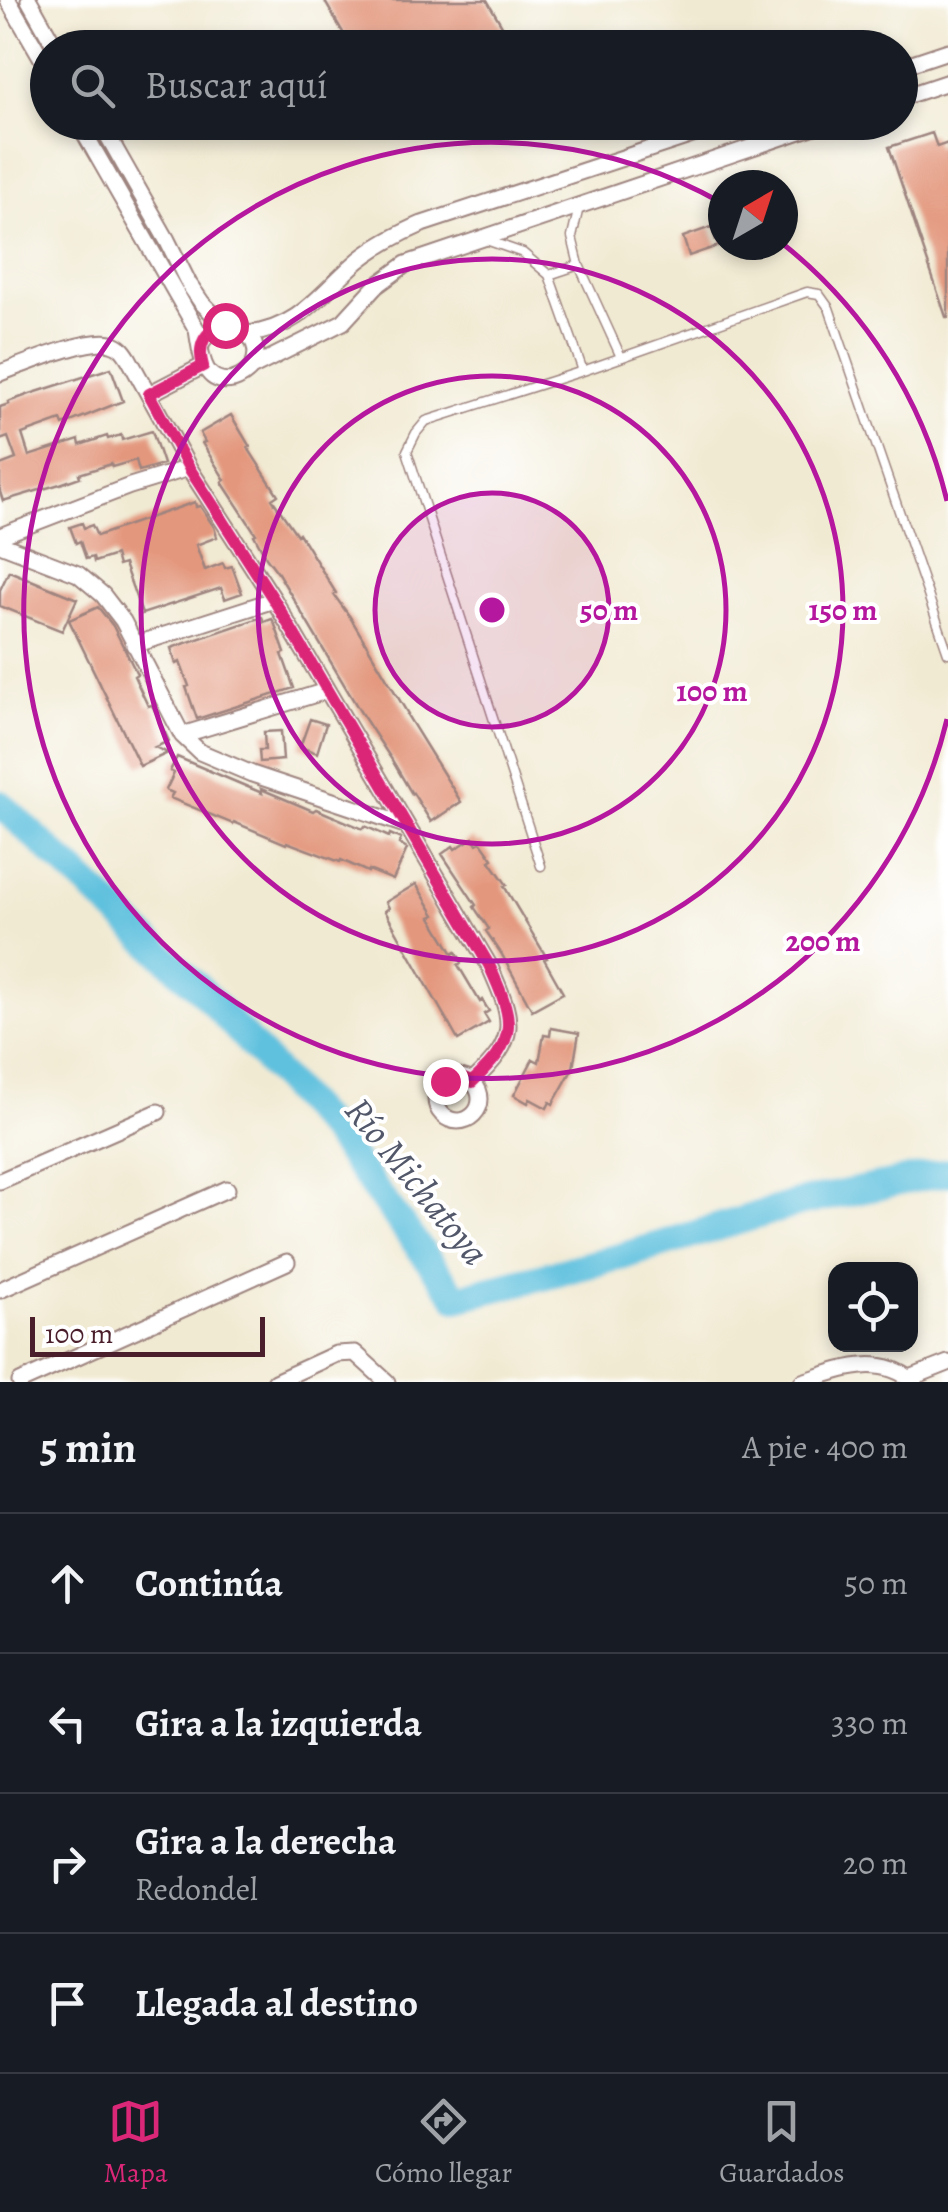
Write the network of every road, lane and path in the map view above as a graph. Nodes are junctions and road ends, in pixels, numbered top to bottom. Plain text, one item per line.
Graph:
1 (8, 0) edge
2 (29, 0) edge
3 (46, 30) edge
4 (30, 38) edge
5 (948, 52) edge
6 (918, 61) edge
7 (948, 82) edge
8 (918, 92) edge
9 (88, 140) edge
10 (110, 140) edge
11 (677, 140) edge
12 (773, 140) edge
13 (579, 207) junction
14 (482, 238) junction
15 (578, 266) junction
16 (549, 275) junction
17 (241, 330) junction
18 (200, 348) junction
19 (621, 357) junction
20 (203, 366) junction
21 (251, 368) junction
22 (584, 371) junction
23 (0, 372) edge
24 (149, 394) junction
25 (189, 468) junction
26 (0, 536) edge
27 (0, 544) edge
28 (274, 600) junction
29 (134, 645) junction
30 (948, 653) edge
31 (326, 691) junction
32 (182, 735) junction
33 (405, 825) junction
34 (542, 866) dead end
35 (472, 1082) dead end
36 (158, 1112) dead end
37 (0, 1181) edge
38 (227, 1189) dead end
39 (287, 1262) dead end
40 (0, 1290) edge
41 (948, 1363) edge
42 (912, 1380) edge
43 (20, 1382) edge
44 (275, 1382) edge
45 (387, 1382) edge
46 (802, 1382) edge

1 - 4 street
2 - 3 street
5 - 6 street
7 - 8 street
9 - 18 street
10 - 17 street
11 - 17 street
12 - 13 street
13 - 14 street
13 - 15 lane
14 - 16 lane
14 - 21 street
15 - 16 lane
15 - 19 lane
16 - 22 lane
17 - 18 street
17 - 21 street
18 - 20 street
19 - 22 lane
19 - 30 lane
20 - 21 street
20 - 24 street
22 - 34 lane
23 - 24 street
24 - 25 street
25 - 26 street
25 - 28 street
27 - 29 street
28 - 29 street
28 - 31 street
29 - 32 street
31 - 32 street
31 - 33 street
32 - 33 street
33 - 35 street
36 - 37 street
38 - 40 street
39 - 43 street
41 - 42 street
42 - 46 street
44 - 45 street

